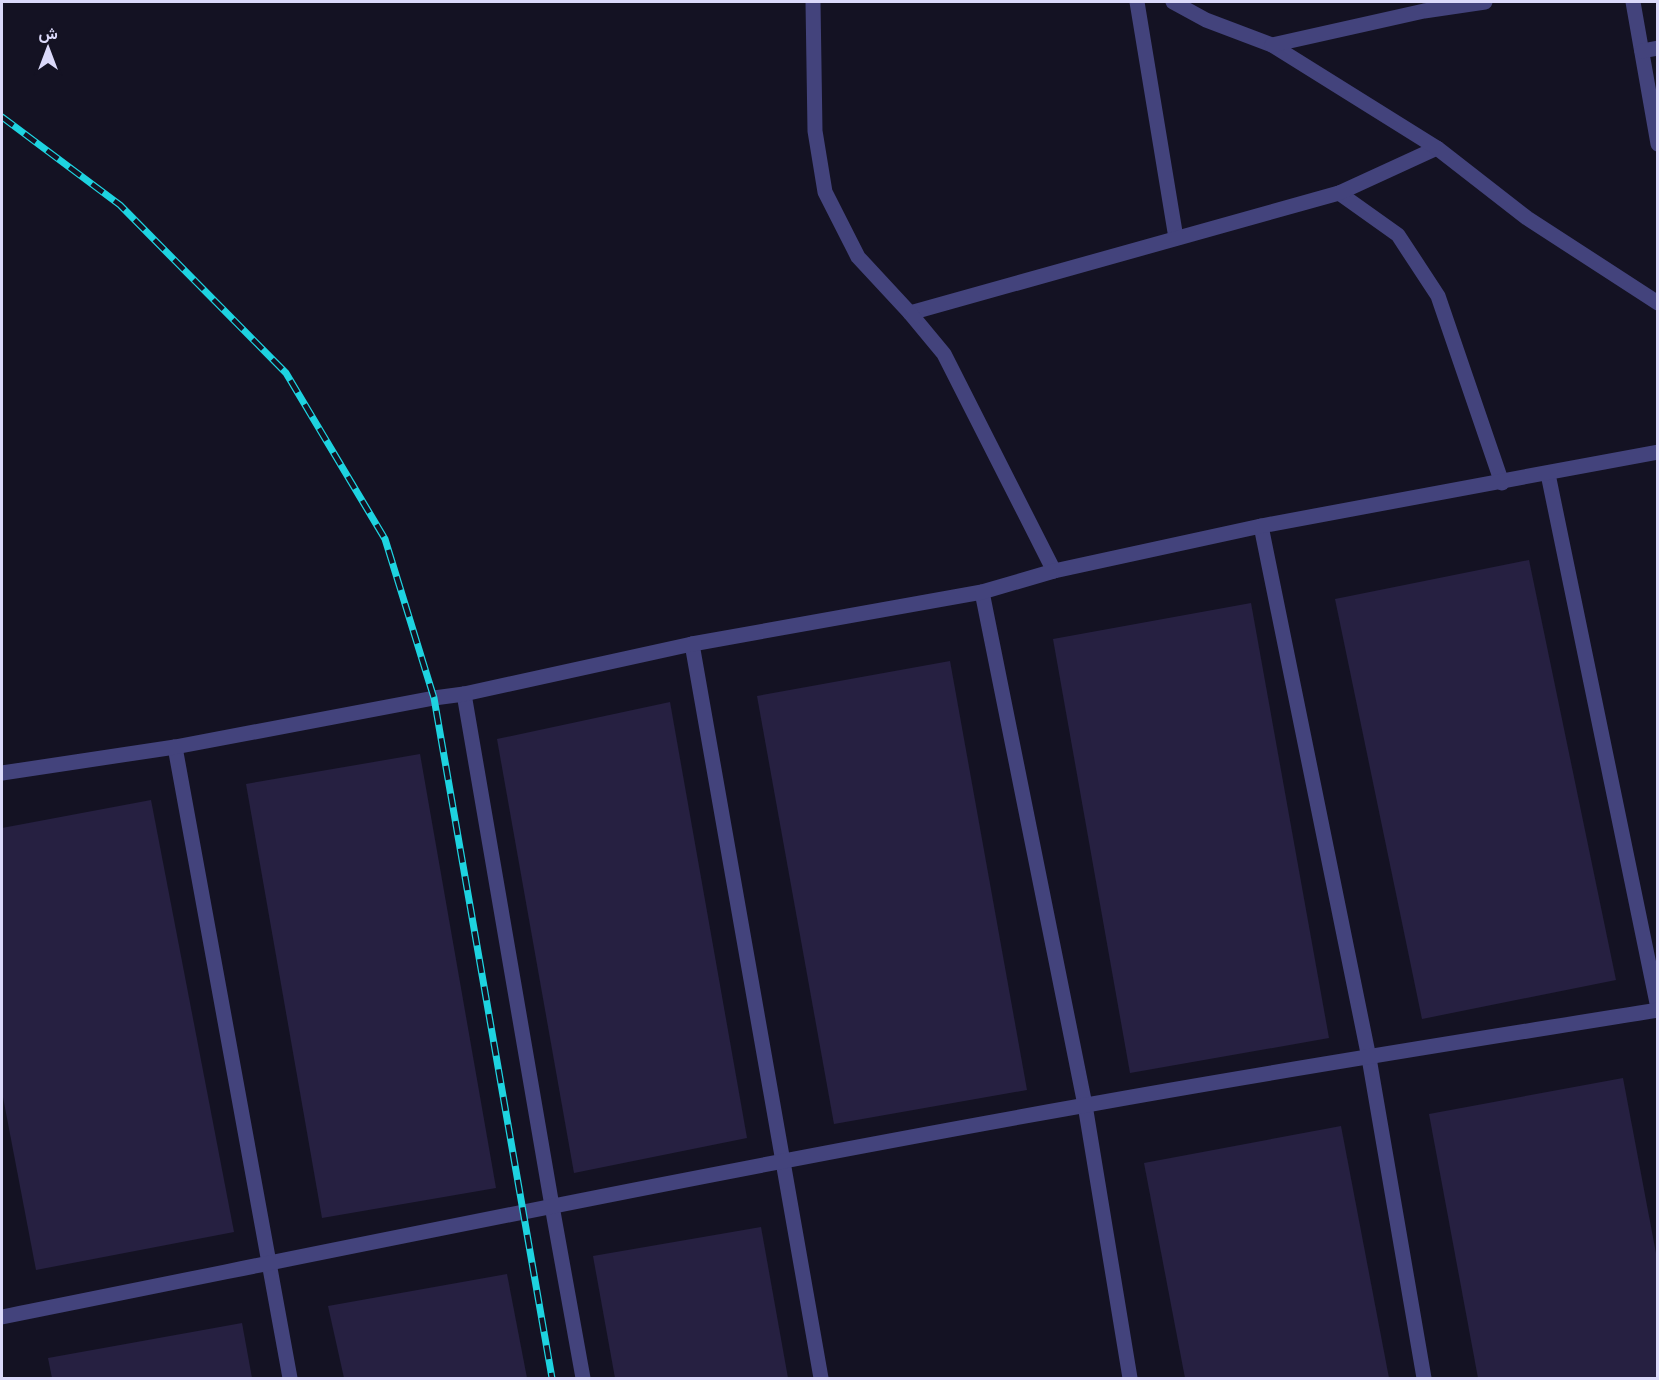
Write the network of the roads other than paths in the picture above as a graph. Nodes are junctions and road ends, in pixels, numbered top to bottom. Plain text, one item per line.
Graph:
1 (813, 2) edge
2 (1137, 2) edge
3 (1173, 2) edge
4 (1485, 2) edge
5 (1633, 2) edge
6 (1423, 6) edge
7 (1272, 45) junction
8 (1658, 48) edge
9 (1642, 51) junction
10 (1658, 144) edge
11 (1437, 148) junction
12 (1339, 193) junction
13 (1176, 238) junction
14 (1658, 303) edge
15 (910, 313) junction
16 (1658, 453) edge
17 (1548, 474) junction
18 (1502, 483) junction
19 (1261, 526) junction
20 (1054, 571) junction
21 (982, 592) junction
22 (692, 644) junction
23 (464, 694) junction
24 (176, 747) junction
25 (2, 773) edge
26 (1658, 1009) edge
27 (1369, 1058) junction
28 (1085, 1105) junction
29 (781, 1161) junction
30 (552, 1206) junction
31 (269, 1263) junction
32 (2, 1317) edge
33 (290, 1378) edge
34 (583, 1378) edge
35 (820, 1378) edge
36 (1130, 1378) edge
37 (1424, 1378) edge

1 - 15 street
2 - 13 street
3 - 7 street
4 - 6 street
5 - 9 street
6 - 7 street
7 - 11 street
8 - 9 street
9 - 10 street
11 - 12 street
11 - 14 street
12 - 13 street
12 - 18 street
13 - 15 street
15 - 20 street
16 - 17 street
17 - 18 street
17 - 26 street
18 - 19 street
19 - 20 street
19 - 27 street
20 - 21 street
21 - 22 street
21 - 28 street
22 - 23 street
22 - 29 street
23 - 24 street
23 - 30 street
24 - 25 street
24 - 31 street
26 - 27 street
27 - 28 street
27 - 37 street
28 - 29 street
28 - 36 street
29 - 30 street
29 - 35 street
30 - 31 street
30 - 34 street
31 - 32 street
31 - 33 street

